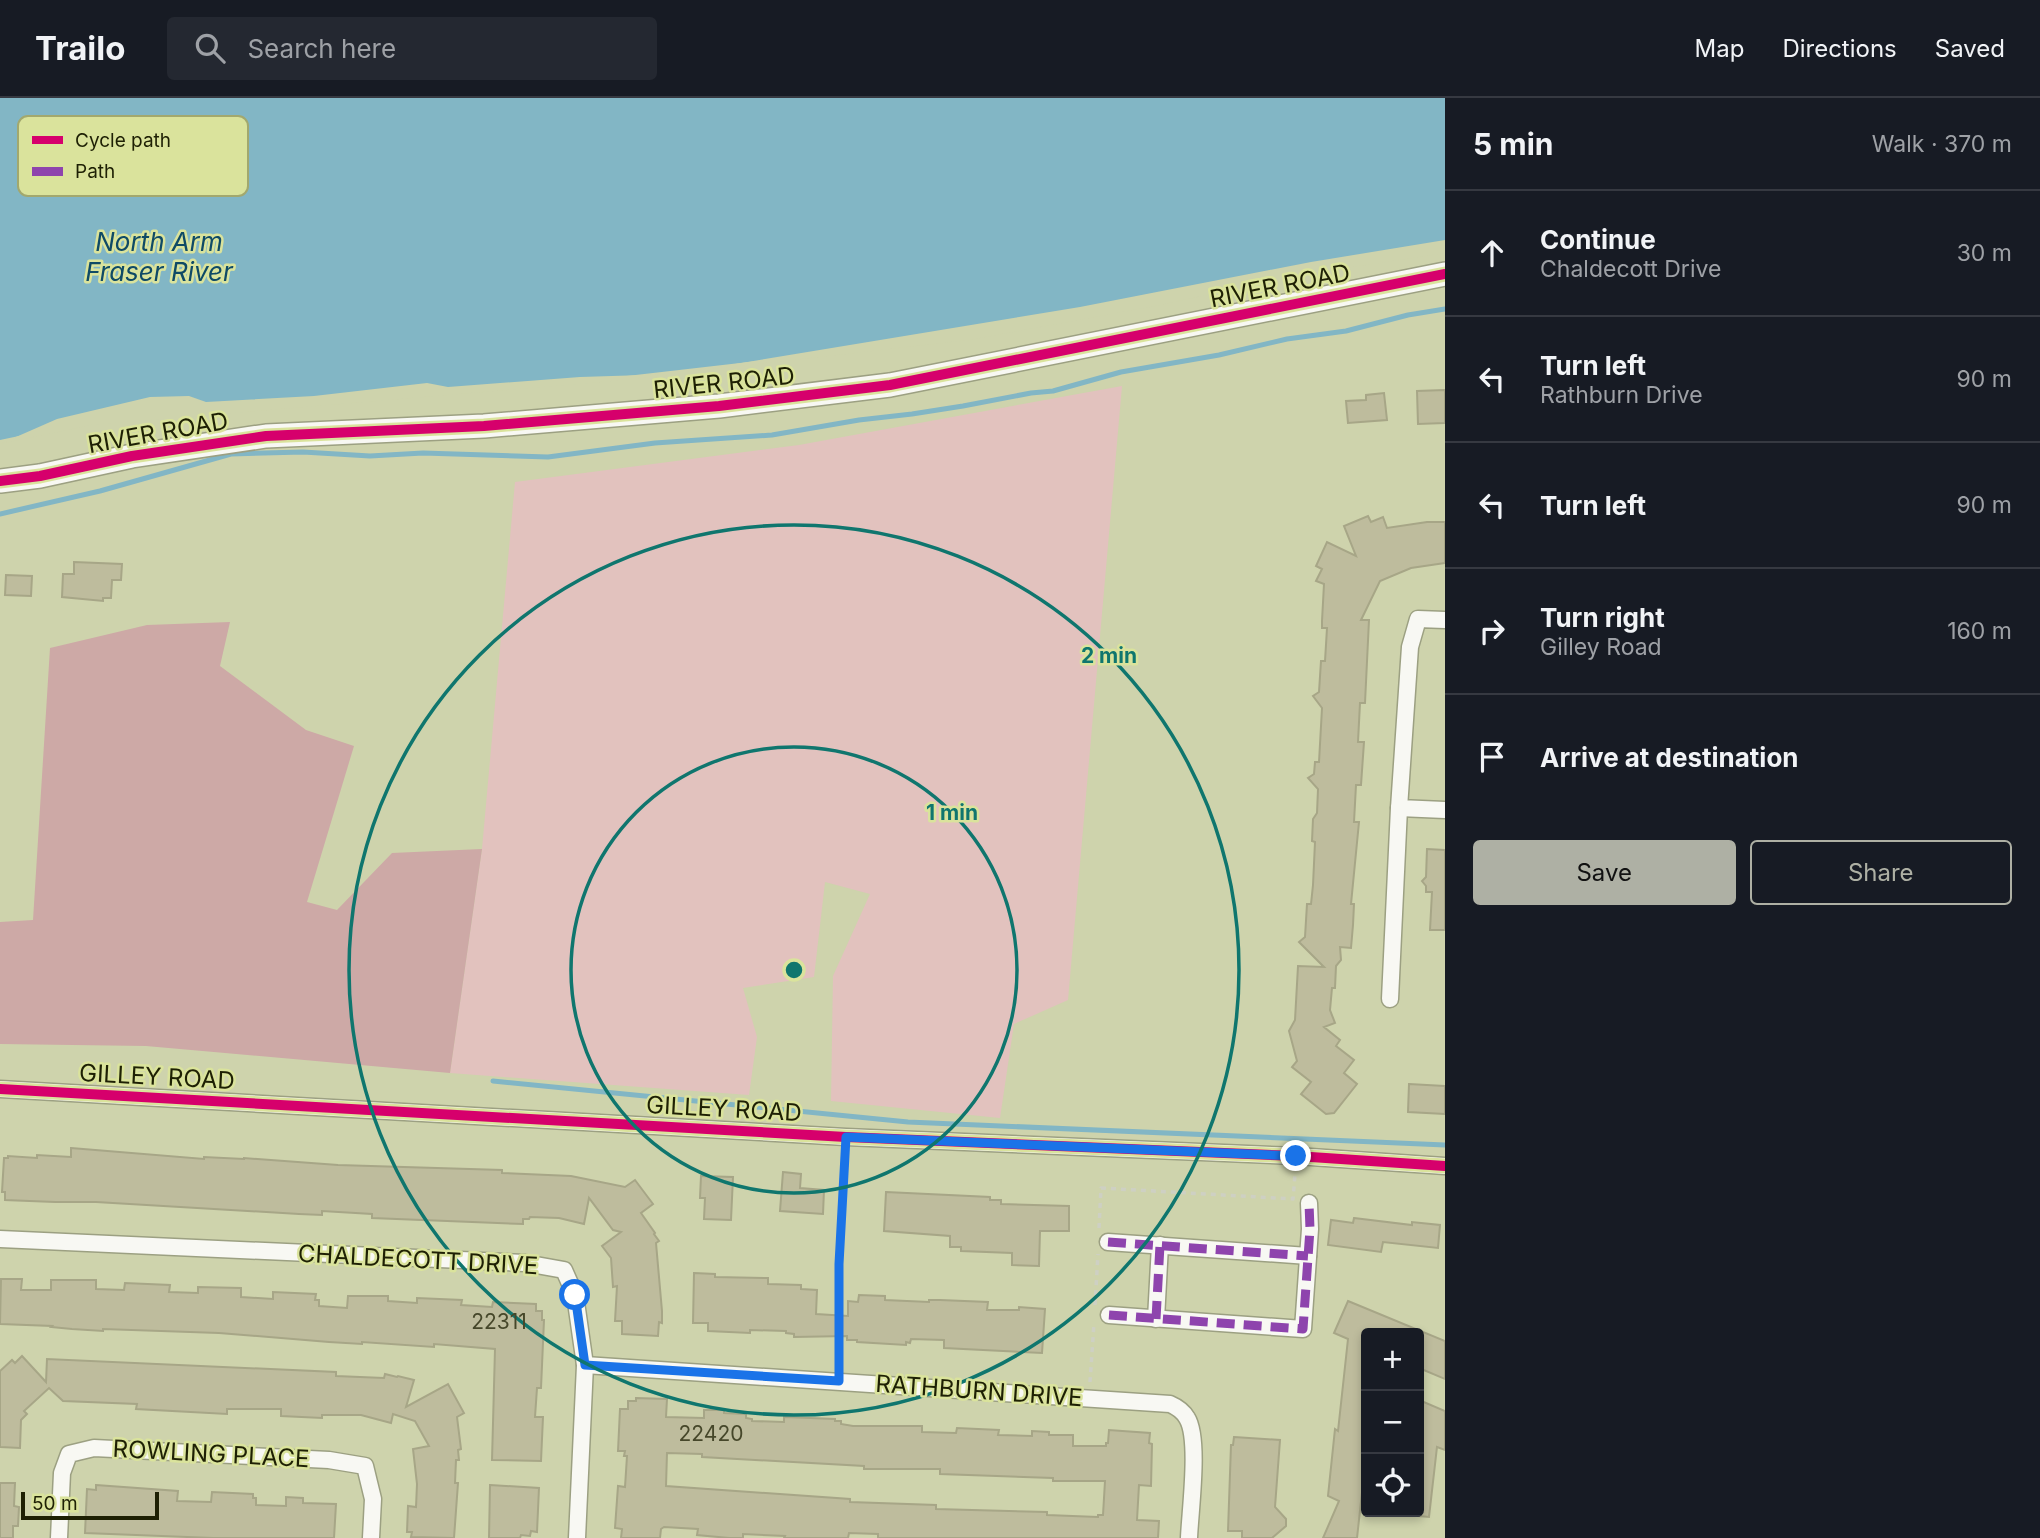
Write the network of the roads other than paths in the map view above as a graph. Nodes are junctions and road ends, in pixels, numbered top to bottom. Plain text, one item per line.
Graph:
1 (1445, 274) edge
2 (0, 481) edge
3 (1445, 620) edge
4 (1399, 808) junction
5 (1445, 810) edge
6 (1390, 999) dead end
7 (0, 1089) edge
8 (1445, 1166) edge
9 (1309, 1203) dead end
10 (0, 1239) edge
11 (1108, 1241) dead end
12 (1160, 1245) junction
13 (1308, 1256) junction
14 (1109, 1315) dead end
15 (1156, 1319) junction
16 (585, 1365) junction
17 (59, 1538) edge
18 (371, 1538) edge
19 (577, 1538) edge
20 (1189, 1538) edge

1 - 2 street, RIVER ROAD
3 - 4 street
4 - 5 street
4 - 6 street
7 - 8 street, GILLEY ROAD
9 - 13 street
10 - 16 street, CHALDECOTT DRIVE
11 - 12 street
12 - 13 street
12 - 15 street
13 - 15 street
14 - 15 street
16 - 19 street, CHALDECOTT DRIVE
16 - 20 street, RATHBURN DRIVE
17 - 18 street, ROWLING PLACE

